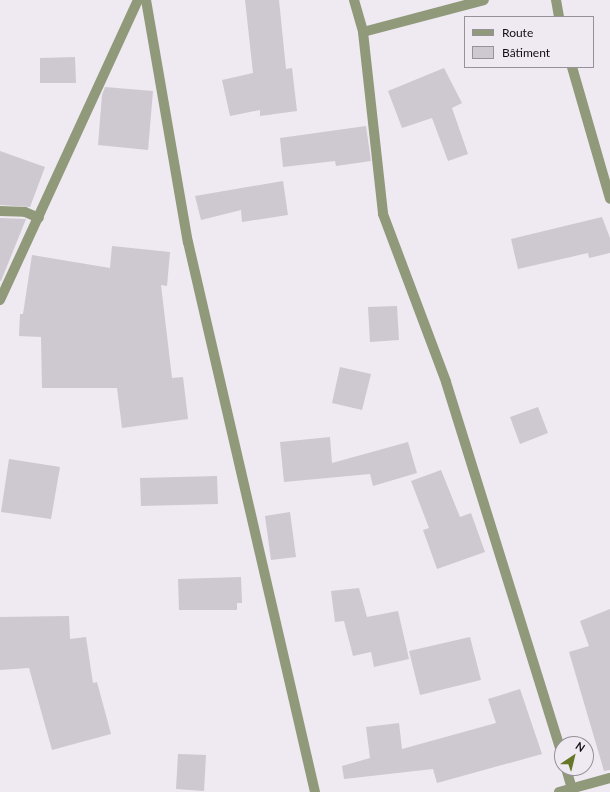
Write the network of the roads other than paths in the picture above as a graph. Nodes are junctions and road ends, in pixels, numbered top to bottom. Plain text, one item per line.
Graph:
1 (138, 0) edge
2 (146, 0) edge
3 (354, 0) edge
4 (484, 0) edge
5 (556, 0) edge
6 (559, 16) edge
7 (363, 32) junction
8 (572, 68) edge
9 (610, 199) edge
10 (0, 211) edge
11 (39, 218) junction
12 (0, 300) edge
13 (556, 736) edge
14 (569, 776) edge
15 (610, 778) edge
16 (573, 790) edge
17 (315, 792) edge
18 (559, 792) edge

1 - 11 street
2 - 17 street
3 - 7 street
4 - 7 street
5 - 6 street
7 - 13 street
8 - 9 street
10 - 11 street
11 - 12 street
14 - 16 street
15 - 16 street
16 - 18 street

